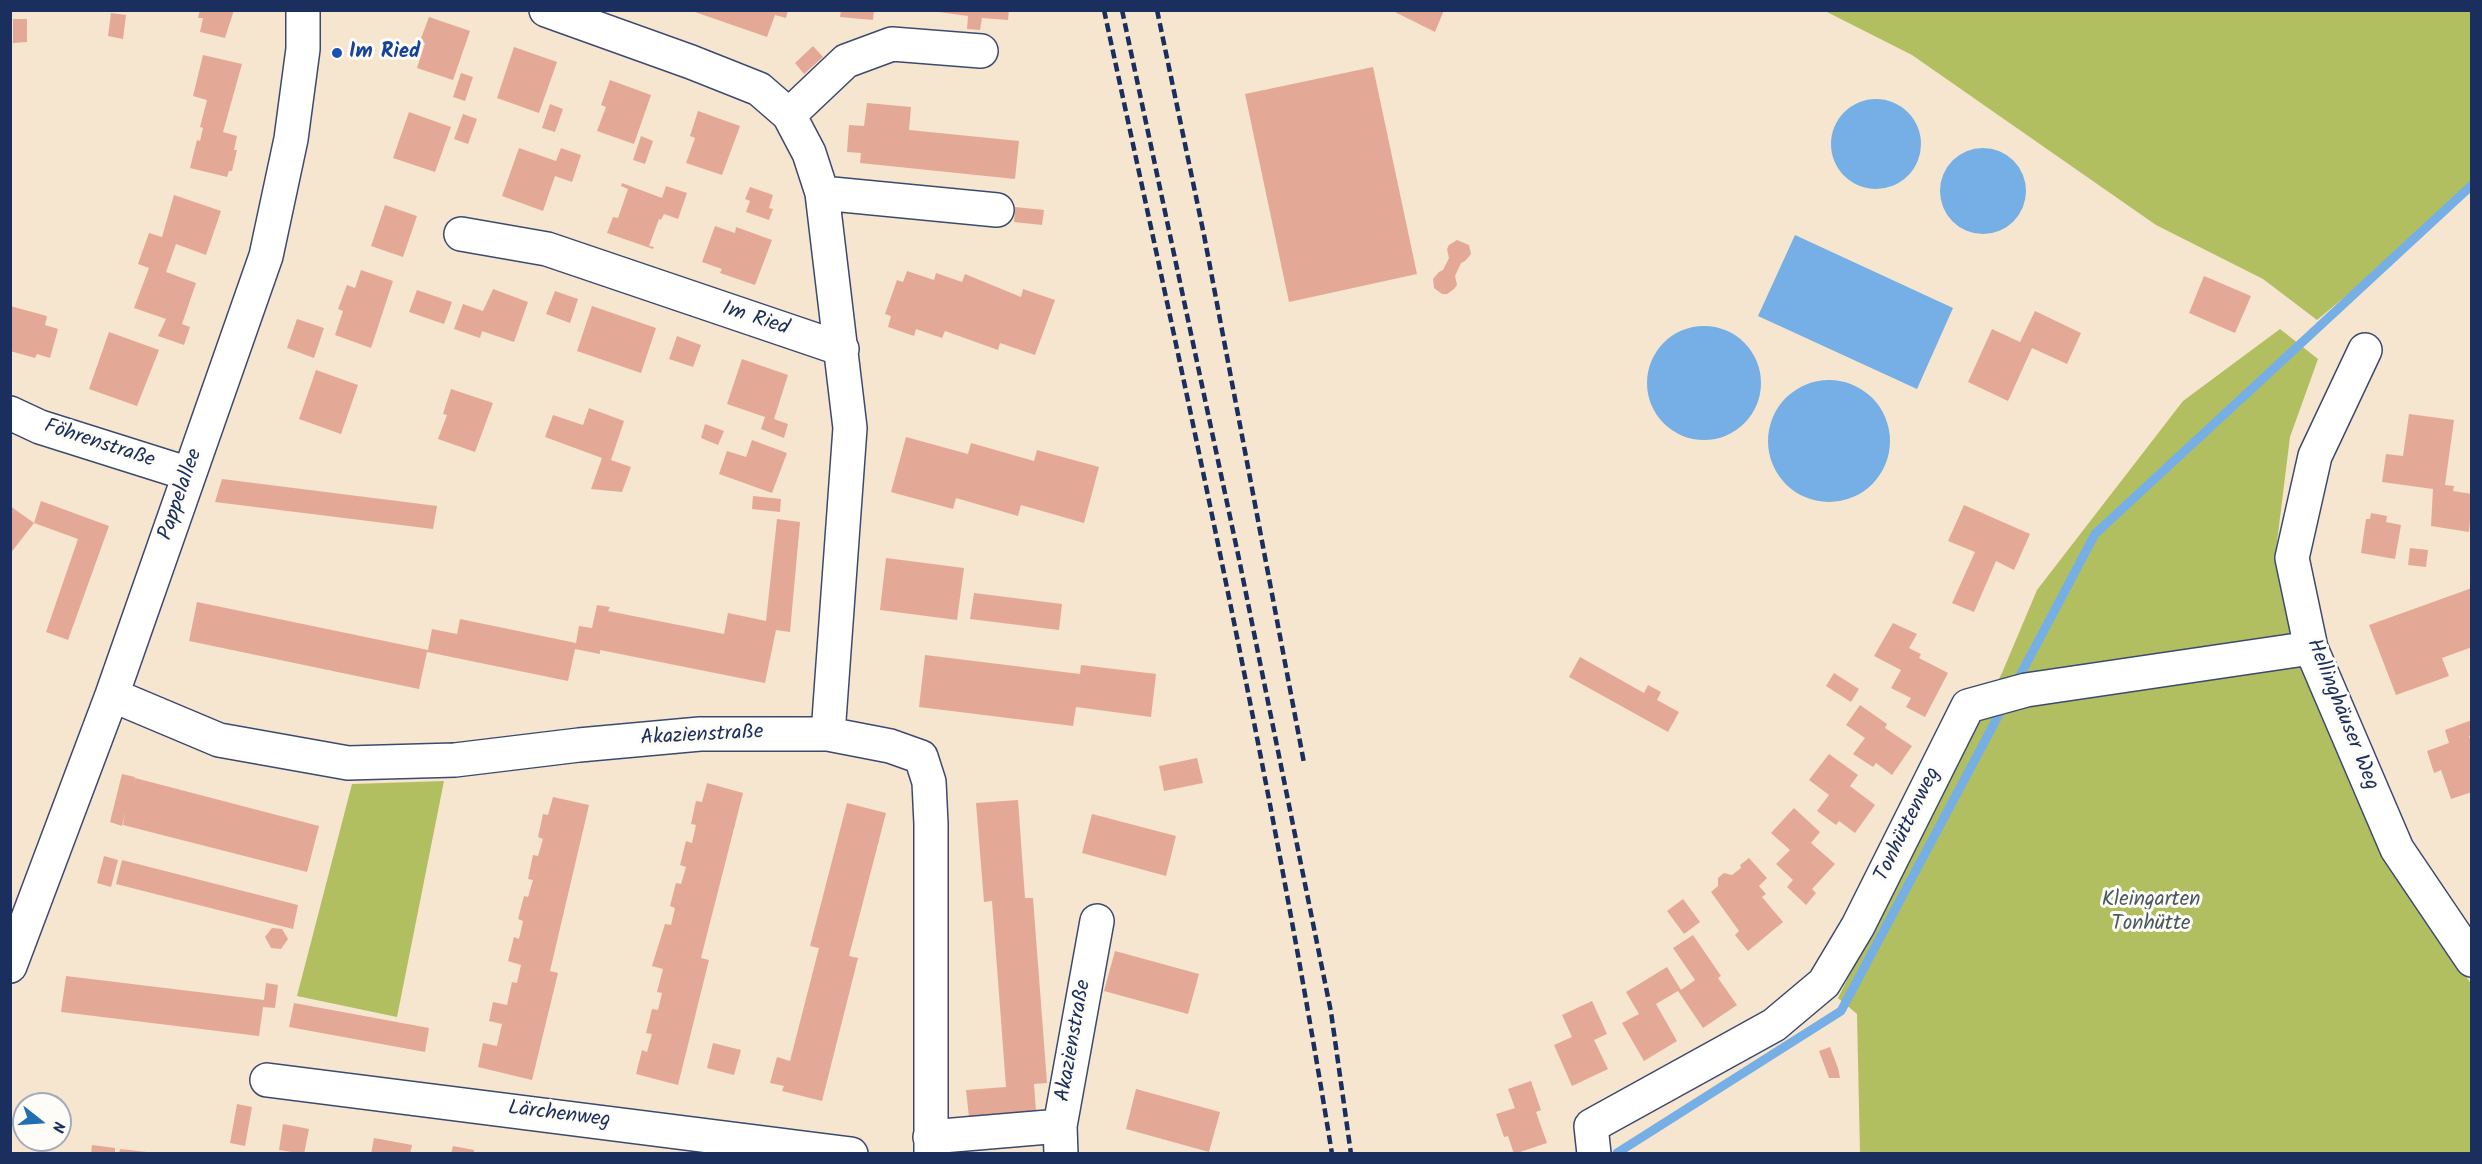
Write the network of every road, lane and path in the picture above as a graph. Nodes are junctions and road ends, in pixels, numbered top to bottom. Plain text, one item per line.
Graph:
1 (303, 10) edge
2 (546, 10) edge
3 (981, 51) dead end
4 (789, 115) junction
5 (822, 193) junction
6 (996, 210) dead end
7 (461, 234) dead end
8 (842, 349) junction
9 (2365, 350) dead end
10 (10, 413) edge
11 (189, 474) junction
12 (2311, 648) junction
13 (112, 694) junction
14 (828, 734) junction
15 (1097, 921) dead end
16 (2472, 960) edge
17 (10, 966) edge
18 (267, 1080) dead end
19 (1061, 1140) edge
20 (930, 1145) edge
21 (851, 1154) edge
22 (1594, 1154) edge

1 - 11 street, Pappelallee
2 - 4 street
3 - 4 street
4 - 5 street
5 - 6 street
5 - 8 street
7 - 8 street, Im Ried
8 - 14 street
9 - 12 street, Hellinghäuser Weg
10 - 11 street, Föhrenstraße
11 - 13 street, Pappelallee
12 - 16 street, Hellinghäuser Weg
12 - 22 street, Tonhüttenweg
13 - 14 street, Akazienstraße
13 - 17 street, Pappelallee
14 - 20 street, Akazienstraße
15 - 19 street, Akazienstraße
18 - 21 street, Lärchenweg
19 - 20 street, Akazienstraße

